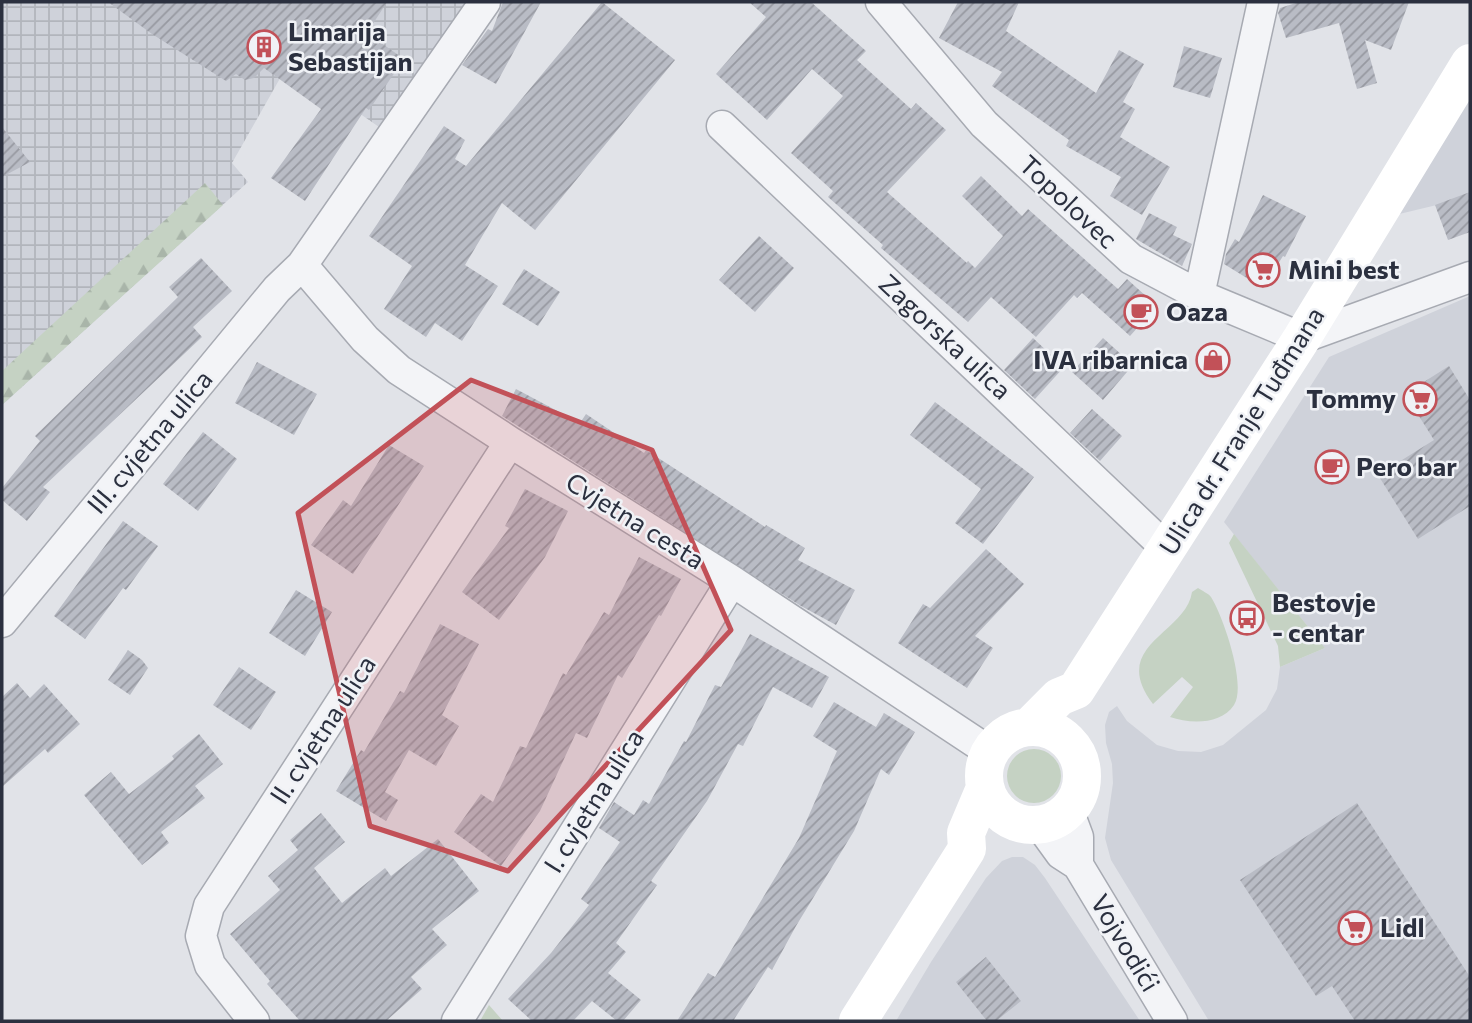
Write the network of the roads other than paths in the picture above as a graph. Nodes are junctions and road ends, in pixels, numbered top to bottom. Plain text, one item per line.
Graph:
1 (485, 2) edge
2 (881, 2) edge
3 (1264, 2) edge
4 (1470, 63) edge
5 (722, 126) dead end
6 (302, 265) junction
7 (1470, 277) edge
8 (1199, 295) junction
9 (1302, 338) junction
10 (510, 442) junction
11 (1167, 549) junction
12 (732, 581) junction
13 (2, 622) edge
14 (1076, 690) junction
15 (1030, 727) junction
16 (1077, 755) junction
17 (987, 770) junction
18 (1041, 819) junction
19 (967, 849) junction
20 (254, 1021) edge
21 (457, 1021) edge
22 (858, 1021) edge
23 (1172, 1021) edge

1 - 6 street, III. cvjetna ulica
2 - 8 street, Topolovec
3 - 8 street
4 - 9 main road, Ulica dr. Franje Tuđmana
5 - 11 street, Zagorska ulica
6 - 10 street, Cvjetna cesta
6 - 13 street, III. cvjetna ulica
7 - 9 street
8 - 9 street, Topolovec
9 - 11 main road, Ulica dr. Franje Tuđmana
10 - 12 street, Cvjetna cesta
10 - 20 street, II. cvjetna ulica
11 - 14 main road, Ulica dr. Franje Tuđmana
12 - 17 street, Cvjetna cesta
12 - 21 street, I. cvjetna ulica
14 - 15 main road, Ulica dr. Franje Tuđmana
14 - 16 main road
15 - 16 main road
15 - 17 main road
16 - 18 main road
17 - 18 main road
17 - 19 main road
18 - 19 main road
18 - 23 street, Vojvodići
19 - 22 main road

